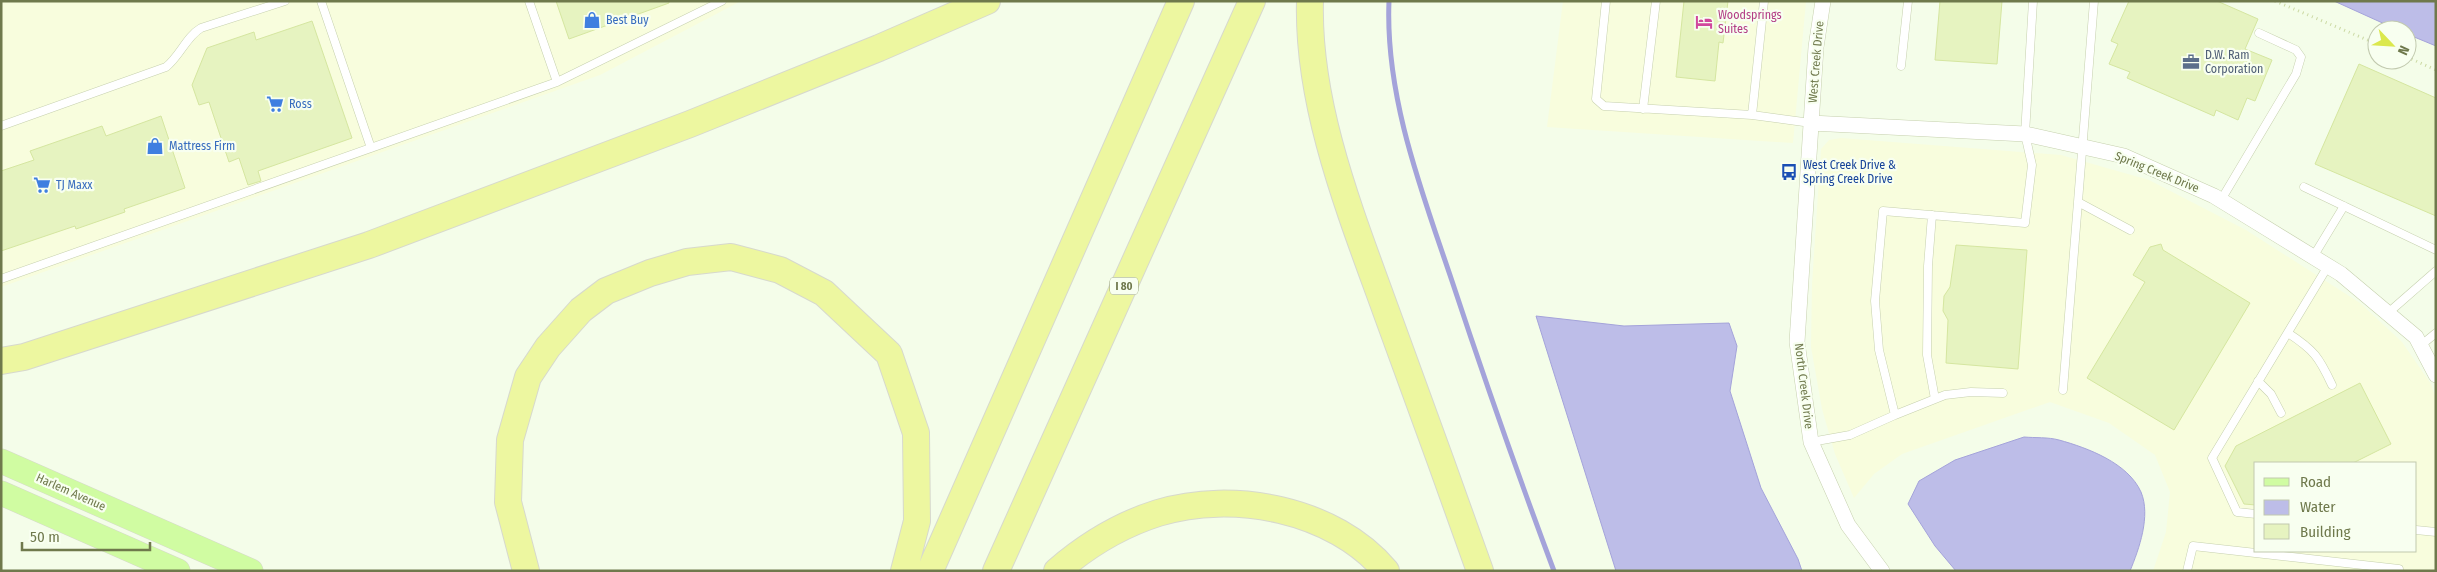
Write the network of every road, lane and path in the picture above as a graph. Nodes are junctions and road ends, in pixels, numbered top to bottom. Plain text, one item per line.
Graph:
1 (284, 1) edge
2 (321, 1) edge
3 (529, 1) edge
4 (722, 1) edge
5 (987, 1) edge
6 (1182, 1) edge
7 (1252, 1) edge
8 (1310, 1) edge
9 (1606, 1) edge
10 (1656, 1) edge
11 (1764, 1) edge
12 (1823, 1) edge
13 (1908, 1) edge
14 (2033, 1) edge
15 (2094, 1) edge
16 (2275, 1) edge
17 (2258, 33) dead end
18 (2367, 40) edge
19 (2417, 61) edge
20 (1901, 66) dead end
21 (2436, 70) edge
22 (557, 82) junction
23 (1643, 109) junction
24 (1752, 116) junction
25 (1812, 123) junction
26 (1, 126) edge
27 (2025, 134) junction
28 (2082, 147) junction
29 (371, 148) junction
30 (2304, 187) dead end
31 (2221, 200) junction
32 (2078, 202) junction
33 (2344, 206) junction
34 (1932, 215) junction
35 (2130, 230) dead end
36 (2436, 250) edge
37 (2313, 257) junction
38 (2328, 266) junction
39 (2436, 270) edge
40 (1, 279) edge
41 (2388, 313) junction
42 (2288, 333) junction
43 (2436, 333) edge
44 (2420, 346) junction
45 (1, 361) edge
46 (2436, 375) edge
47 (2258, 381) junction
48 (2332, 385) dead end
49 (2063, 390) dead end
50 (2004, 393) dead end
51 (1934, 399) junction
52 (2281, 413) dead end
53 (1895, 415) junction
54 (1811, 442) junction
55 (1, 461) edge
56 (1, 493) edge
57 (2254, 514) edge
58 (2417, 530) edge
59 (2436, 532) edge
60 (178, 571) edge
61 (251, 571) edge
62 (526, 571) edge
63 (904, 571) edge
64 (930, 571) edge
65 (996, 571) edge
66 (1057, 571) edge
67 (1386, 571) edge
68 (1480, 571) edge
69 (1882, 571) edge
70 (2187, 571) edge
71 (2399, 571) edge

1 - 26 lane
2 - 29 lane
3 - 22 lane
4 - 22 lane
5 - 45 highway
6 - 64 highway
7 - 65 highway, I 80
8 - 68 highway
9 - 23 lane
10 - 23 lane
11 - 24 lane
12 - 25 street, West Creek Drive
13 - 20 lane
14 - 27 lane
15 - 28 lane
16 - 18 path
17 - 31 lane
19 - 21 path
22 - 29 lane
23 - 24 lane
24 - 25 lane
25 - 27 street, Spring Creek Drive
25 - 54 street, North Creek Drive
27 - 28 street, Spring Creek Drive
27 - 34 lane
28 - 31 street, Spring Creek Drive
28 - 32 lane
29 - 40 lane
30 - 33 lane
31 - 37 street, Spring Creek Drive
32 - 35 lane
32 - 49 lane
33 - 36 lane
33 - 37 lane
34 - 51 lane
34 - 53 lane
37 - 38 street, Spring Creek Drive
38 - 41 street, Spring Creek Drive
38 - 42 lane
39 - 41 lane
41 - 44 street, Spring Creek Drive
42 - 47 lane
42 - 48 lane
43 - 44 lane
44 - 46 street, Spring Creek Drive
47 - 52 lane
47 - 57 lane
50 - 51 lane
51 - 53 lane
53 - 54 lane
54 - 69 street, North Creek Drive
55 - 61 main road, Harlem Avenue
56 - 60 main road
58 - 59 lane
62 - 63 highway
66 - 67 highway
70 - 71 lane

